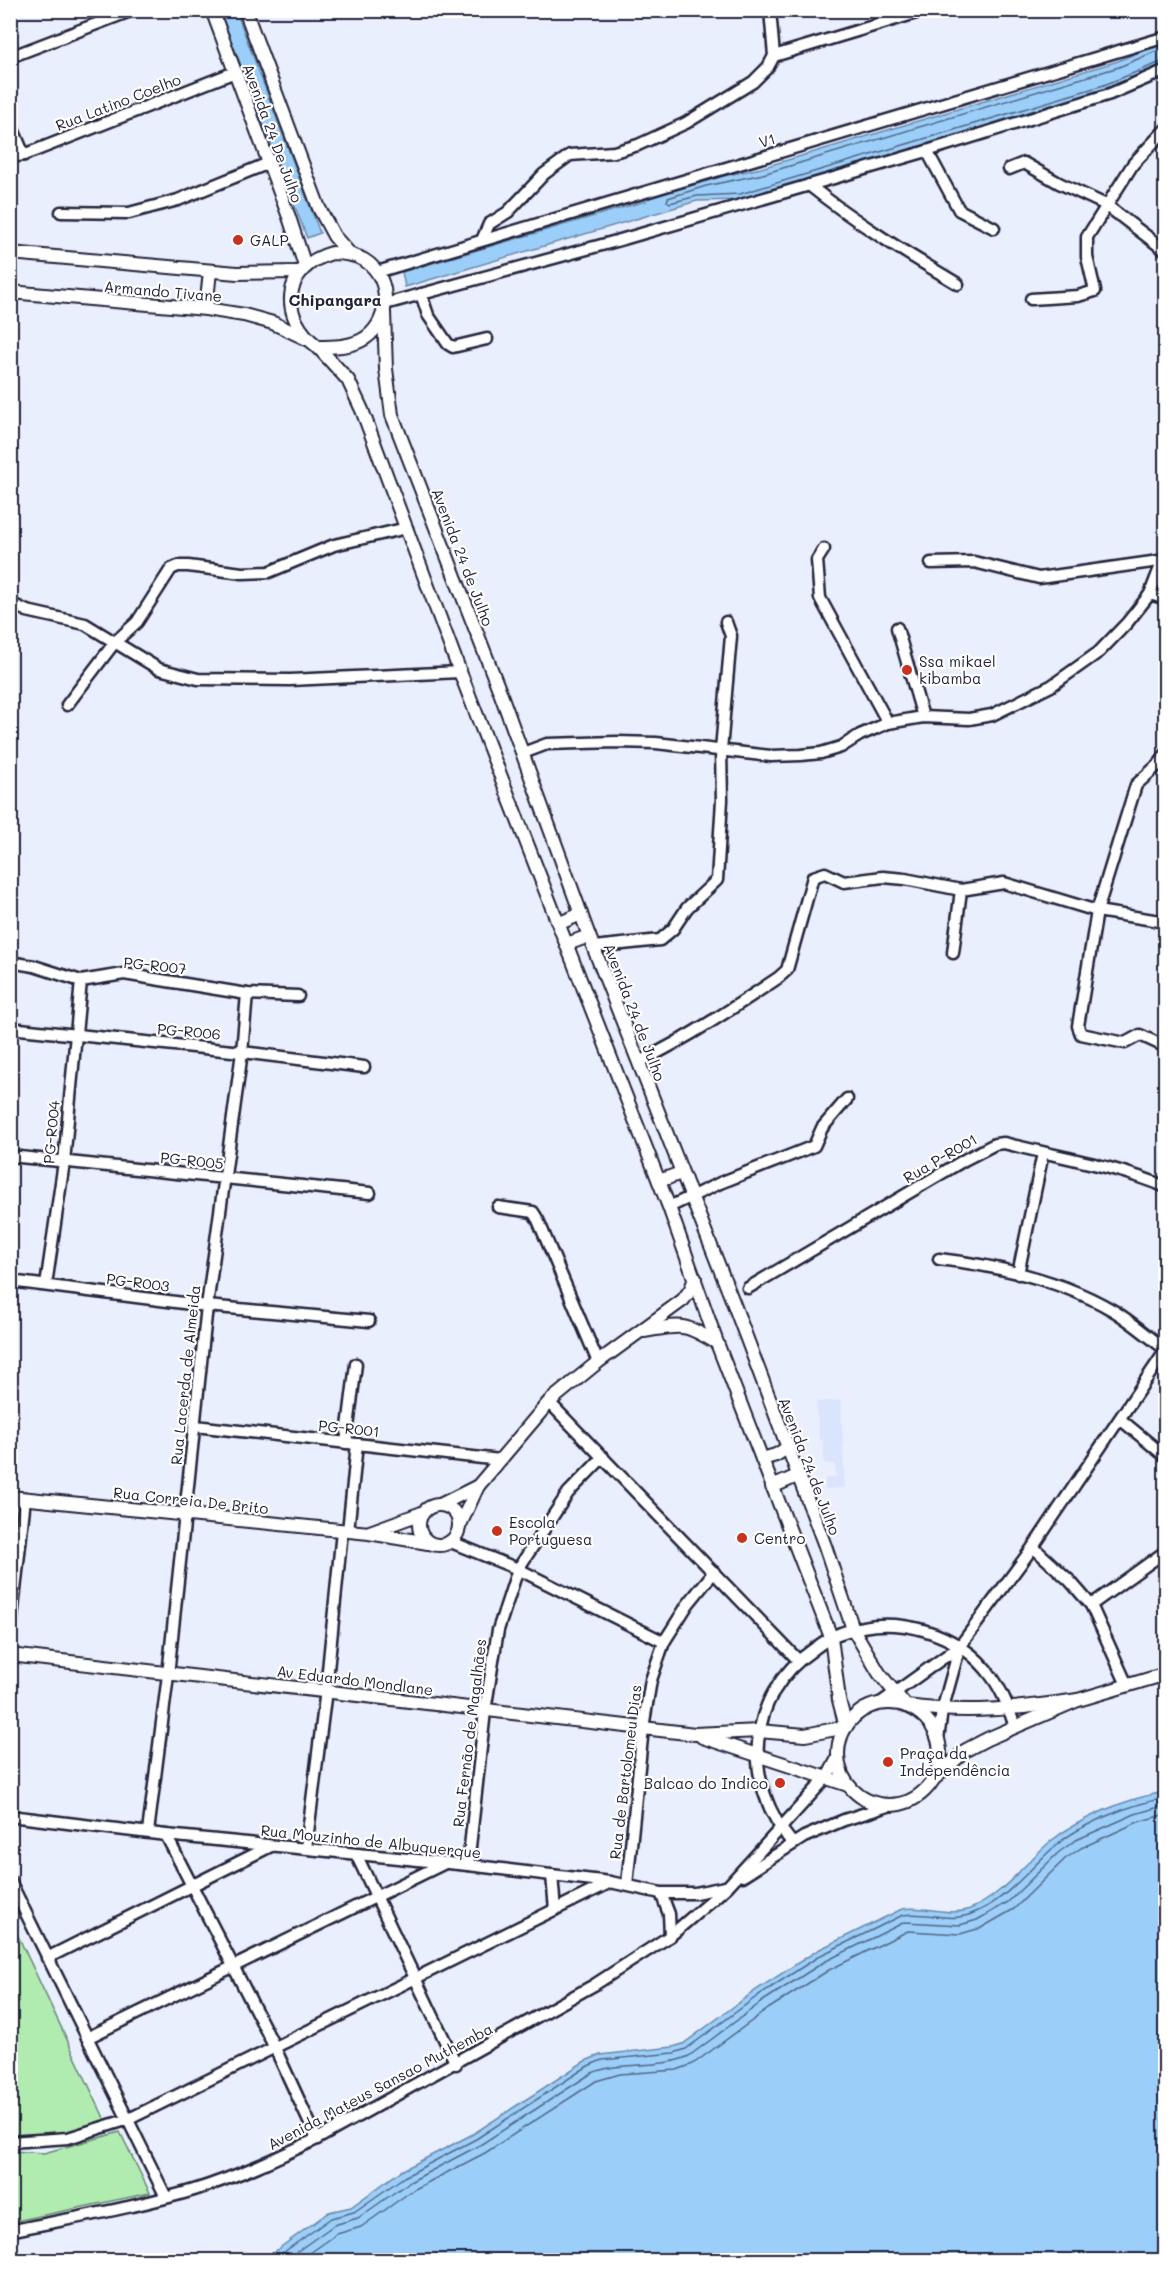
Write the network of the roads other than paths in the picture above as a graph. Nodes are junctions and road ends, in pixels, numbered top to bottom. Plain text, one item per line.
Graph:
1 (133, 10) edge
2 (212, 10) edge
3 (245, 10) edge
4 (770, 10) edge
5 (927, 10) edge
6 (1166, 37) edge
7 (774, 56) junction
8 (10, 57) edge
9 (1166, 69) edge
10 (235, 72) junction
11 (10, 122) edge
12 (1166, 129) edge
13 (927, 151) junction
14 (24, 155) junction
15 (10, 157) edge
16 (269, 163) junction
17 (1009, 169) dead end
18 (809, 185) junction
19 (1106, 204) junction
20 (61, 212) dead end
21 (994, 228) dead end
22 (482, 240) junction
23 (1166, 251) edge
24 (10, 254) edge
25 (349, 254) junction
26 (302, 269) junction
27 (210, 271) junction
28 (377, 272) junction
29 (958, 284) dead end
30 (10, 292) edge
31 (421, 294) junction
32 (1031, 299) dead end
33 (385, 308) junction
34 (206, 309) junction
35 (307, 339) junction
36 (487, 339) dead end
37 (318, 347) junction
38 (407, 528) junction
39 (824, 549) dead end
40 (1164, 560) edge
41 (931, 562) dead end
42 (1150, 594) junction
43 (1166, 599) edge
44 (10, 603) edge
45 (726, 622) dead end
46 (897, 628) dead end
47 (115, 642) junction
48 (460, 672) junction
49 (68, 705) dead end
50 (923, 717) junction
51 (888, 723) junction
52 (721, 750) junction
53 (523, 753) junction
54 (1166, 754) edge
55 (961, 890) junction
56 (1097, 911) junction
57 (581, 914) junction
58 (1166, 922) edge
59 (560, 923) junction
60 (592, 941) junction
61 (567, 944) junction
62 (953, 953) dead end
63 (10, 962) edge
64 (81, 981) junction
65 (247, 994) junction
66 (298, 996) dead end
67 (10, 1028) edge
68 (74, 1035) junction
69 (1166, 1047) edge
70 (242, 1052) junction
71 (639, 1062) junction
72 (364, 1067) dead end
73 (847, 1099) dead end
74 (1043, 1153) junction
75 (10, 1156) edge
76 (64, 1162) junction
77 (681, 1173) junction
78 (224, 1178) junction
79 (659, 1181) junction
80 (1166, 1188) edge
81 (370, 1193) dead end
82 (690, 1197) junction
83 (498, 1207) dead end
84 (669, 1207) junction
85 (939, 1259) dead end
86 (1018, 1274) junction
87 (695, 1278) junction
88 (10, 1281) edge
89 (46, 1285) junction
90 (748, 1288) dead end
91 (207, 1306) junction
92 (369, 1321) dead end
93 (639, 1332) junction
94 (717, 1343) junction
95 (1166, 1350) edge
96 (597, 1362) junction
97 (356, 1364) dead end
98 (549, 1402) junction
99 (1120, 1419) junction
100 (195, 1426) junction
101 (351, 1443) junction
102 (787, 1448) junction
103 (603, 1457) junction
104 (1166, 1457) edge
105 (762, 1459) junction
106 (500, 1460) junction
107 (797, 1476) junction
108 (478, 1486) junction
109 (772, 1487) junction
110 (10, 1497) edge
111 (25, 1498) junction
112 (440, 1505) junction
113 (422, 1513) junction
114 (184, 1515) junction
115 (459, 1527) junction
116 (345, 1531) junction
117 (369, 1533) junction
118 (451, 1542) junction
119 (428, 1543) junction
120 (1033, 1547) junction
121 (1166, 1551) edge
122 (518, 1569) junction
123 (714, 1572) junction
124 (1091, 1605) junction
125 (853, 1629) junction
126 (10, 1637) edge
127 (831, 1637) junction
128 (664, 1642) junction
129 (960, 1646) junction
130 (10, 1655) edge
131 (798, 1660) junction
132 (1166, 1674) edge
133 (168, 1675) junction
134 (1127, 1685) junction
135 (326, 1690) junction
136 (895, 1692) junction
137 (1078, 1700) junction
138 (879, 1704) junction
139 (906, 1706) junction
140 (1010, 1710) junction
141 (485, 1711) junction
142 (942, 1711) junction
143 (846, 1727) junction
144 (1015, 1727) junction
145 (643, 1728) junction
146 (759, 1731) junction
147 (695, 1734) junction
148 (938, 1739) junction
149 (757, 1754) junction
150 (838, 1756) junction
151 (827, 1777) junction
152 (935, 1778) junction
153 (848, 1785) junction
154 (891, 1805) junction
155 (10, 1816) edge
156 (781, 1830) junction
157 (148, 1832) junction
158 (166, 1835) junction
159 (793, 1844) junction
160 (272, 1846) junction
161 (306, 1848) junction
162 (356, 1854) junction
163 (446, 1863) junction
164 (468, 1865) junction
165 (552, 1875) junction
166 (610, 1882) junction
167 (627, 1885) junction
168 (11, 1886) edge
169 (192, 1886) junction
170 (727, 1887) junction
171 (661, 1893) junction
172 (374, 1896) junction
173 (555, 1910) junction
174 (670, 1936) junction
175 (47, 1958) junction
176 (234, 1966) junction
177 (415, 1979) junction
178 (87, 2038) junction
179 (275, 2048) junction
180 (456, 2064) junction
181 (129, 2120) junction
182 (317, 2139) junction
183 (10, 2142) edge
184 (166, 2197) junction
185 (10, 2231) edge

1 - 8 street
2 - 10 street, Avenida 24 De Julho
3 - 25 street, Avenida 24 De Julho
4 - 7 street
5 - 7 street
6 - 22 street, V1
7 - 22 street
9 - 13 street
10 - 14 street, Rua Latino Coelho
10 - 16 street, Avenida 24 De Julho
11 - 14 street
12 - 19 street
13 - 18 street
13 - 21 street
14 - 15 street, Rua Latino Coelho
16 - 20 street
16 - 26 street, Avenida 24 De Julho
17 - 19 street
18 - 29 street
18 - 31 street
19 - 23 street
19 - 32 street
22 - 28 street, V1
24 - 27 street, Armando Tivane
25 - 26 street
25 - 28 street
26 - 27 street, Armando Tivane
26 - 35 street
27 - 34 street
28 - 33 street
30 - 34 street, Armando Tivane
31 - 33 street
31 - 36 street
33 - 37 street
33 - 53 street, Avenida 24 de Julho
34 - 35 street, Armando Tivane
35 - 37 street
37 - 38 street
38 - 47 street
38 - 48 street
39 - 51 street
40 - 41 street
40 - 42 street
42 - 43 street
42 - 50 street
44 - 47 street
45 - 52 street
46 - 50 street
47 - 48 street
47 - 49 street
48 - 59 street
50 - 51 street
51 - 52 street
52 - 53 street
52 - 60 street
53 - 57 street, Avenida 24 de Julho
54 - 56 street
55 - 56 street
55 - 62 street
55 - 71 street
56 - 58 street
56 - 69 street
57 - 59 street
57 - 60 street, Avenida 24 de Julho
59 - 61 street
60 - 61 street
60 - 71 street, Avenida 24 de Julho
61 - 79 street
63 - 64 street, PG-R007
64 - 65 street, PG-R007
64 - 68 street, PG-R004
65 - 66 street, PG-R007
65 - 70 street, Rua Lacerda de Almeida
67 - 68 street, PG-R006
68 - 70 street, PG-R006
68 - 76 street, PG-R004
70 - 72 street, PG-R006
70 - 78 street, Rua Lacerda de Almeida
71 - 77 street, Avenida 24 de Julho
73 - 82 street
74 - 80 street, Rua P-R001
74 - 86 street
74 - 90 street, Rua P-R001
75 - 76 street, PG-R005
76 - 78 street, PG-R005
76 - 89 street, PG-R004
77 - 79 street
77 - 82 street, Avenida 24 de Julho
78 - 81 street, PG-R005
78 - 91 street, Rua Lacerda de Almeida
79 - 84 street
82 - 84 street
82 - 102 street, Avenida 24 de Julho
83 - 96 street
84 - 87 street
85 - 86 street
86 - 95 street
87 - 93 street
87 - 94 street
88 - 89 street, PG-R003
89 - 91 street, PG-R003
91 - 92 street, PG-R003
91 - 100 street, Rua Lacerda de Almeida
93 - 94 street
93 - 96 street
94 - 105 street
95 - 99 street
96 - 98 street
97 - 101 street
98 - 103 street
98 - 106 street
99 - 104 street
99 - 120 street
100 - 101 street, PG-R001
100 - 114 street, Rua Lacerda de Almeida
101 - 106 street, PG-R001
101 - 116 street
102 - 105 street
102 - 107 street, Avenida 24 de Julho
103 - 122 street, Rua Fernão de Magalhães
103 - 123 street
105 - 109 street
106 - 108 street
107 - 109 street
107 - 125 street, Avenida 24 de Julho
108 - 112 street
108 - 115 street
109 - 127 street
110 - 111 street, Rua Correia De Brito
111 - 114 street, Rua Correia De Brito
111 - 126 street
112 - 113 street
112 - 115 street
113 - 117 street
113 - 119 street
114 - 116 street, Rua Correia De Brito
114 - 133 street, Rua Lacerda de Almeida
115 - 118 street
116 - 117 street, Rua Correia De Brito
116 - 135 street
117 - 119 street, Rua Correia De Brito
118 - 119 street
118 - 122 street
120 - 124 street
120 - 129 street
121 - 124 street
122 - 128 street
122 - 141 street, Rua Fernão de Magalhães
123 - 128 street, Rua de Bartolomeu Dias
123 - 131 street
124 - 134 street
125 - 127 street
125 - 129 street
125 - 136 street, Avenida 24 de Julho
127 - 131 street
127 - 143 street
128 - 145 street, Rua de Bartolomeu Dias
129 - 136 street
129 - 140 street
129 - 142 street
130 - 133 street, Av Eduardo Mondlane
131 - 146 street
132 - 134 street
133 - 135 street, Av Eduardo Mondlane
133 - 157 street, Rua Lacerda de Almeida
134 - 137 street
135 - 141 street, Av Eduardo Mondlane
135 - 161 street
136 - 138 street
136 - 139 street, Avenida 24 de Julho
137 - 140 street
137 - 144 street
138 - 139 street
138 - 143 street
139 - 142 street
139 - 148 street
140 - 142 street
140 - 144 street
141 - 145 street, Av Eduardo Mondlane
141 - 164 street, Rua Fernão de Magalhães
142 - 148 street
143 - 146 street
143 - 150 street
144 - 152 street
145 - 147 street, Av Eduardo Mondlane
145 - 167 street, Rua de Bartolomeu Dias
146 - 147 street
146 - 149 street
147 - 149 street
148 - 152 street
149 - 151 street
149 - 156 street
150 - 151 street
150 - 153 street
151 - 153 street
151 - 156 street
152 - 154 street
153 - 154 street
154 - 159 street
155 - 157 street, Rua Mouzinho de Albuquerque
156 - 159 street
156 - 170 street
157 - 158 street, Rua Mouzinho de Albuquerque
158 - 160 street, Rua Mouzinho de Albuquerque
158 - 169 street
159 - 170 street
160 - 161 street, Rua Mouzinho de Albuquerque
160 - 169 street
161 - 162 street, Rua Mouzinho de Albuquerque
162 - 163 street, Rua Mouzinho de Albuquerque
162 - 172 street
163 - 164 street, Rua Mouzinho de Albuquerque
163 - 172 street
164 - 165 street, Rua Mouzinho de Albuquerque
165 - 166 street, Rua Mouzinho de Albuquerque
165 - 173 street
166 - 167 street, Rua Mouzinho de Albuquerque
166 - 173 street
167 - 171 street, Rua Mouzinho de Albuquerque
168 - 175 street
169 - 175 street
169 - 176 street
170 - 171 street, Rua Mouzinho de Albuquerque
170 - 174 street, Avenida Mateus Sansao Muthemba
171 - 174 street
172 - 176 street
172 - 177 street
173 - 177 street
174 - 180 street, Avenida Mateus Sansao Muthemba
175 - 178 street
176 - 178 street
176 - 179 street
177 - 179 street
177 - 180 street
178 - 181 street
179 - 181 street
179 - 182 street
180 - 182 street, Avenida Mateus Sansao Muthemba
181 - 183 street
181 - 184 street
182 - 184 street, Avenida Mateus Sansao Muthemba
184 - 185 street, Avenida Mateus Sansao Muthemba

